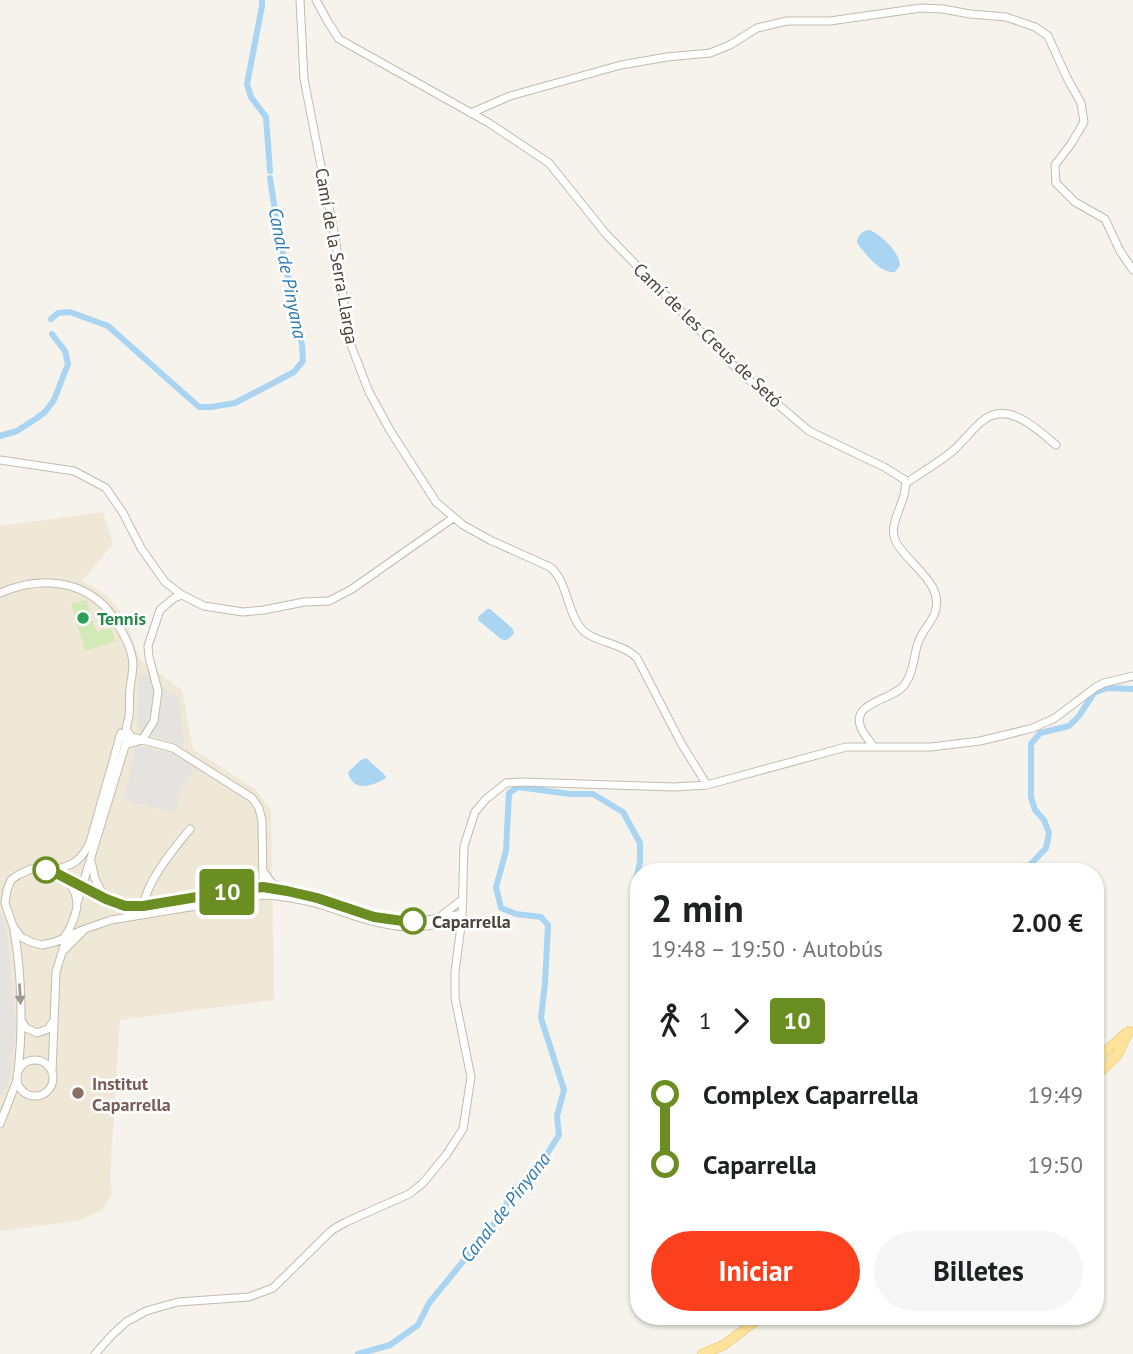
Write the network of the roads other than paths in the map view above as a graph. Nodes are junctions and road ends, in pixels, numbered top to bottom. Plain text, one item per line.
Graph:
1 (300, 0) edge
2 (316, 0) edge
3 (471, 114) junction
4 (1133, 270) edge
5 (1056, 445) dead end
6 (0, 460) edge
7 (906, 483) junction
8 (453, 517) junction
9 (0, 593) edge
10 (182, 595) junction
11 (1133, 676) edge
12 (132, 679) junction
13 (131, 727) junction
14 (124, 737) junction
15 (142, 740) junction
16 (125, 746) junction
17 (873, 746) junction
18 (707, 785) junction
19 (190, 829) dead end
20 (91, 859) junction
21 (50, 870) junction
22 (263, 870) junction
23 (67, 879) junction
24 (11, 880) junction
25 (82, 887) junction
26 (263, 887) junction
27 (0, 888) edge
28 (245, 889) junction
29 (287, 891) junction
30 (278, 896) junction
31 (246, 898) junction
32 (106, 899) junction
33 (463, 899) junction
34 (2, 900) edge
35 (77, 903) junction
36 (143, 906) junction
37 (462, 916) junction
38 (440, 921) junction
39 (13, 926) junction
40 (85, 929) junction
41 (460, 931) junction
42 (66, 936) junction
43 (64, 951) junction
44 (21, 1019) junction
45 (53, 1021) junction
46 (1131, 1029) edge
47 (1104, 1053) edge
48 (1104, 1068) edge
49 (52, 1073) junction
50 (18, 1075) junction
51 (0, 1124) edge
52 (750, 1325) edge
53 (724, 1345) junction
54 (95, 1354) edge
55 (702, 1354) edge
56 (717, 1354) edge

1 - 8 street, Camí de la Serra Llarga
2 - 3 street, Camí de les Creus de Setó
3 - 4 street
3 - 7 street, Camí de les Creus de Setó
5 - 7 street
6 - 10 street
7 - 17 street
8 - 10 street
8 - 18 street, Camí de la Serra Llarga
9 - 12 street
10 - 15 street
11 - 17 street
12 - 13 street
12 - 14 street
13 - 14 street
13 - 15 street
14 - 15 street
14 - 16 street
14 - 21 street
15 - 16 street
15 - 22 street
16 - 20 street
17 - 18 street
18 - 33 street
19 - 36 street
20 - 25 street
20 - 32 street
21 - 23 street
21 - 24 street
22 - 26 street
22 - 28 street
22 - 29 street
23 - 25 street
23 - 35 street
24 - 27 street
24 - 34 street
25 - 32 street
25 - 35 street
26 - 28 street
26 - 29 street
26 - 30 street
26 - 31 street
28 - 36 street
29 - 38 street
30 - 31 street
30 - 38 street
31 - 40 street
32 - 36 street
33 - 37 street
33 - 38 street
34 - 39 street
35 - 42 street
37 - 38 street
37 - 41 street
38 - 41 street
39 - 42 street
39 -> 44 street
40 - 42 street
40 - 43 street
41 - 54 street
42 - 43 street
43 - 45 street
44 - 45 street
44 - 50 street
45 - 49 street
46 - 47 main road
46 - 48 main road
49 - 50 street
49 - 50 street
50 - 51 street
52 - 53 main road
53 - 55 main road
53 - 56 main road

